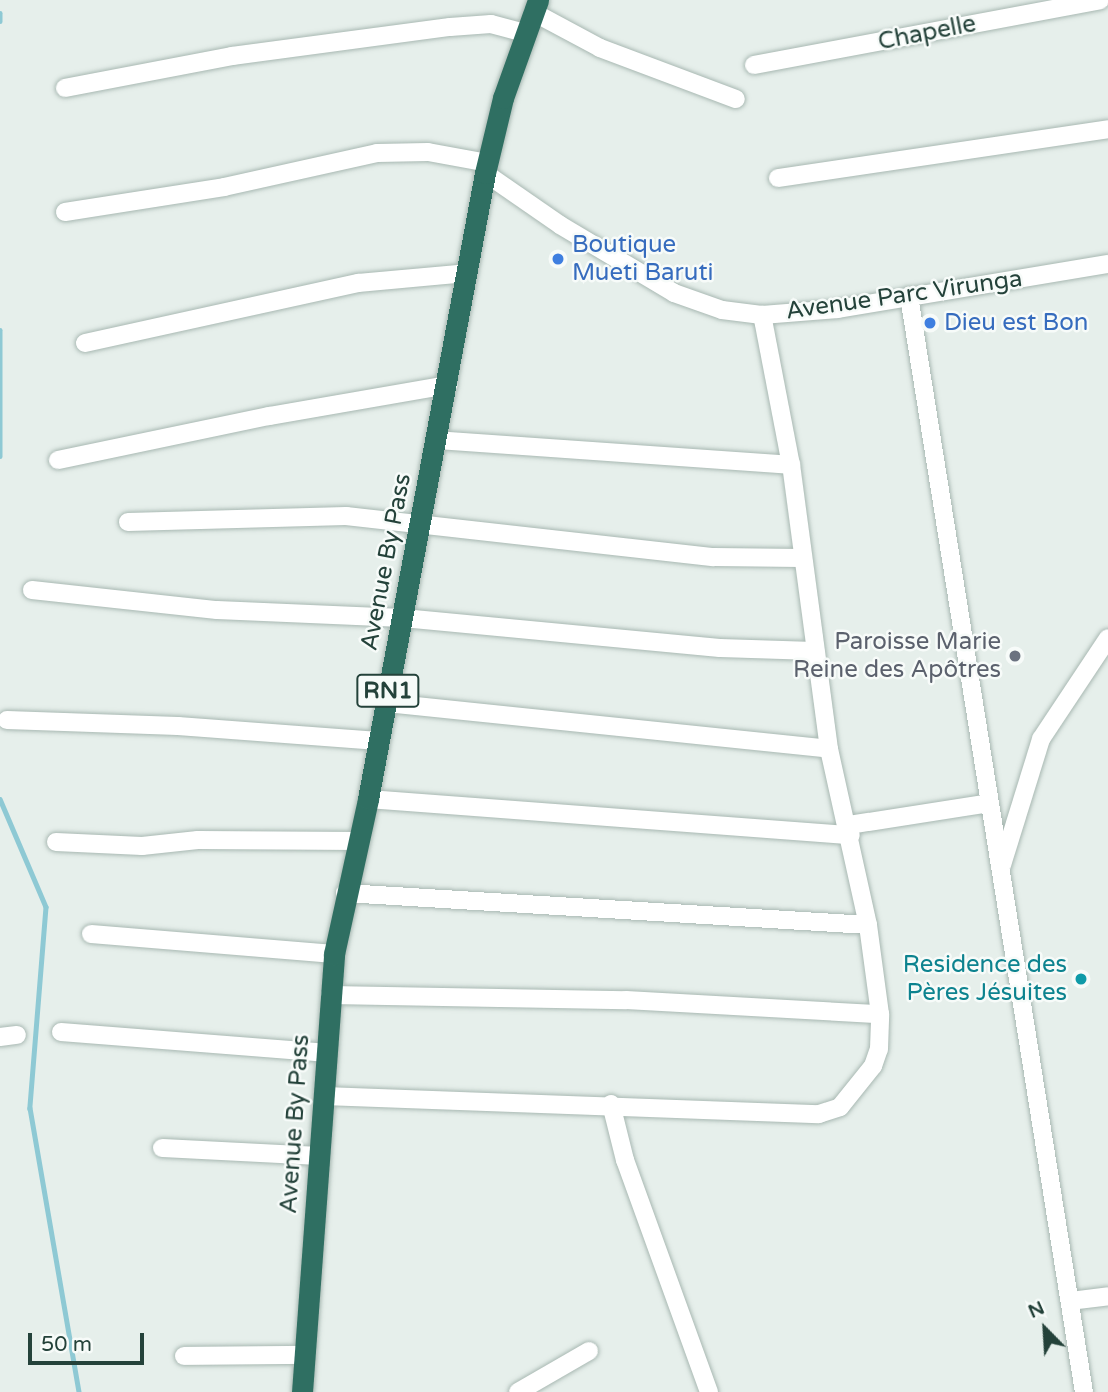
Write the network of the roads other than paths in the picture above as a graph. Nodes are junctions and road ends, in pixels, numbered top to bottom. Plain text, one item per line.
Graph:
1 (1099, 0) edge
2 (535, 6) edge
3 (524, 33) junction
4 (754, 65) dead end
5 (65, 88) dead end
6 (736, 99) dead end
7 (1108, 129) edge
8 (486, 168) junction
9 (778, 178) dead end
10 (65, 212) dead end
11 (1108, 264) edge
12 (467, 273) junction
13 (909, 296) junction
14 (762, 315) junction
15 (85, 343) dead end
16 (448, 385) junction
17 (436, 440) junction
18 (58, 460) dead end
19 (791, 465) junction
20 (128, 522) dead end
21 (419, 523) junction
22 (801, 558) junction
23 (32, 590) dead end
24 (403, 618) junction
25 (1108, 639) edge
26 (814, 651) junction
27 (386, 703) junction
28 (7, 720) dead end
29 (378, 741) junction
30 (830, 749) junction
31 (368, 799) junction
32 (989, 803) junction
33 (850, 830) junction
34 (359, 841) junction
35 (56, 842) dead end
36 (1000, 872) junction
37 (345, 893) junction
38 (868, 925) junction
39 (92, 934) dead end
40 (334, 954) junction
41 (330, 995) junction
42 (880, 1014) junction
43 (61, 1032) dead end
44 (328, 1053) junction
45 (324, 1096) junction
46 (611, 1104) junction
47 (162, 1148) dead end
48 (320, 1156) junction
49 (1108, 1296) edge
50 (1070, 1301) junction
51 (589, 1351) dead end
52 (305, 1355) junction
53 (184, 1356) dead end
54 (302, 1392) edge
55 (518, 1392) edge
56 (709, 1392) edge
57 (1084, 1392) edge

1 - 4 street, Chapelle
2 - 3 highway, Avenue By Pass / RN1
2 - 6 street
3 - 5 street
3 - 8 highway, Avenue By Pass / RN1
7 - 9 street
8 - 10 street
8 - 12 highway, Avenue By Pass / RN1
8 - 14 street, Avenue Parc Virunga
11 - 13 street, Avenue Parc Virunga
12 - 15 street
12 - 16 highway, Avenue By Pass / RN1
13 - 14 street, Avenue Parc Virunga
13 - 32 street
14 - 19 street
16 - 17 highway, Avenue By Pass / RN1
16 - 18 street
17 - 19 street
17 - 21 highway, Avenue By Pass / RN1
19 - 22 street
20 - 21 street
21 - 22 street
21 - 24 highway, Avenue By Pass / RN1
22 - 26 street
23 - 24 street
24 - 26 street
24 - 27 highway, Avenue By Pass / RN1
25 - 36 street
26 - 30 street
27 - 29 highway, Avenue By Pass / RN1
27 - 30 street
28 - 29 street
29 - 31 highway, Avenue By Pass / RN1
30 - 33 street
31 - 33 street
31 - 34 highway, Avenue By Pass / RN1
32 - 33 street
32 - 36 street
33 - 38 street
34 - 35 street
34 - 37 highway, Avenue By Pass / RN1
36 - 50 street
37 - 38 street
37 - 40 highway, Avenue By Pass / RN1
38 - 42 street
39 - 40 street
40 - 41 highway, Avenue By Pass / RN1
41 - 42 street
41 - 44 highway, Avenue By Pass / RN1
42 - 46 street
43 - 44 street
44 - 45 highway, Avenue By Pass / RN1
45 - 46 street
45 - 48 highway, Avenue By Pass / RN1
46 - 56 street
47 - 48 street
48 - 52 highway, Avenue By Pass / RN1
49 - 50 street
50 - 57 street
51 - 55 street
52 - 53 street
52 - 54 highway, Avenue By Pass / RN1

